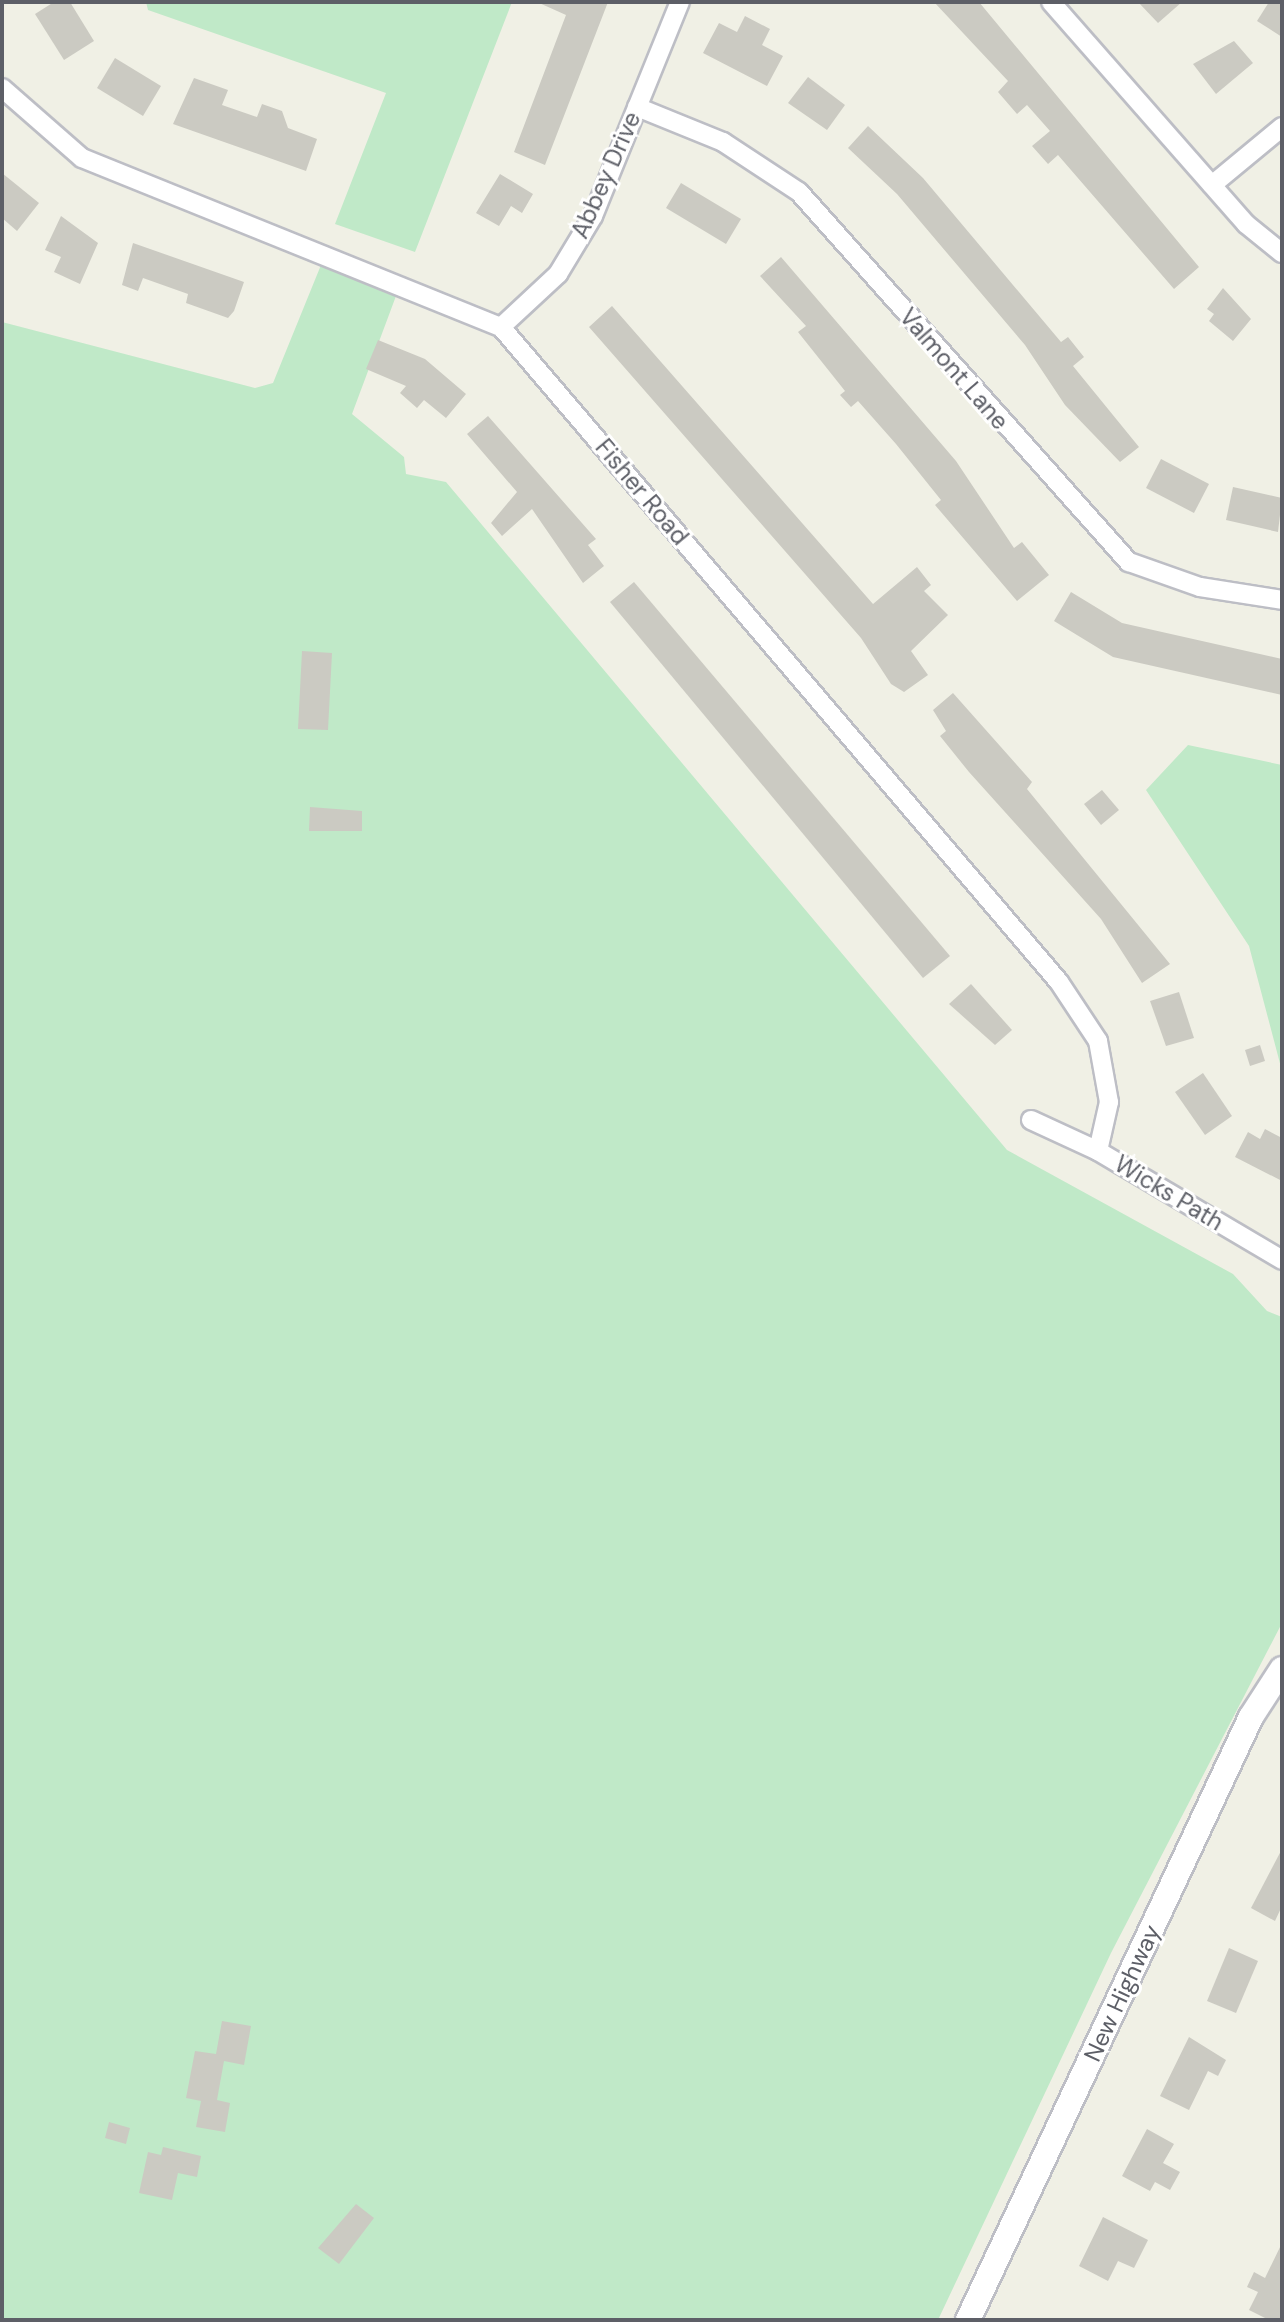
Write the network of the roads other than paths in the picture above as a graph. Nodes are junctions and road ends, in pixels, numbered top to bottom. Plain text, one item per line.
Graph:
1 (680, 2) edge
2 (1051, 2) edge
3 (2, 88) edge
4 (637, 107) junction
5 (1282, 127) edge
6 (1212, 185) junction
7 (1282, 253) edge
8 (501, 327) junction
9 (1282, 600) edge
10 (1109, 1102) joint
11 (1031, 1120) dead end
12 (1098, 1151) junction
13 (1282, 1260) edge
14 (1282, 1669) edge
15 (968, 2320) edge

1 - 4 street, Abbey Drive
2 - 6 street
3 - 8 street, Fisher Road
4 - 8 street, Abbey Drive
4 - 9 street, Valmont Lane
5 - 6 street
6 - 7 street
8 - 10 street, Fisher Road
10 - 12 street, Wicks Path
11 - 12 street
12 - 13 street, Wicks Path
14 - 15 street, New Highway

